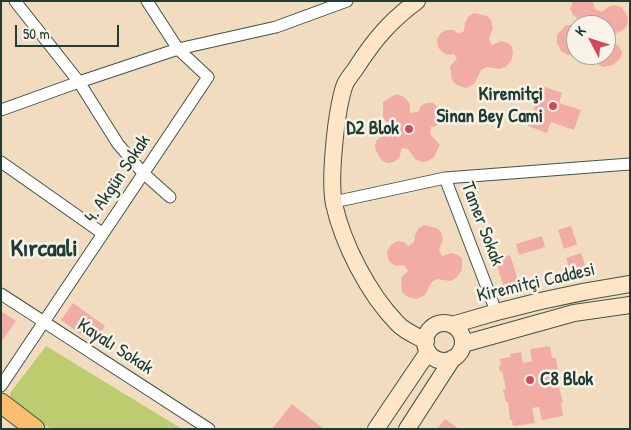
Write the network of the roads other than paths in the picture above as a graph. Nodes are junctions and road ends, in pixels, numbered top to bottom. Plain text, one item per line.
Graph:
1 (15, 1) edge
2 (147, 1) edge
3 (348, 1) edge
4 (417, 1) edge
5 (333, 4) edge
6 (178, 50) junction
7 (78, 82) junction
8 (1, 110) edge
9 (1, 162) edge
10 (630, 164) edge
11 (143, 173) junction
12 (445, 178) junction
13 (170, 197) dead end
14 (334, 202) junction
15 (102, 233) junction
16 (630, 284) edge
17 (1, 294) edge
18 (630, 305) edge
19 (496, 311) junction
20 (44, 322) junction
21 (452, 325) junction
22 (463, 344) junction
23 (427, 347) junction
24 (453, 358) junction
25 (1, 386) edge
26 (1, 403) edge
27 (35, 429) edge
28 (209, 429) edge
29 (376, 429) edge
30 (407, 429) edge

1 - 7 street
2 - 6 street
3 - 5 street
4 - 14 street
5 - 6 street
6 - 7 street
6 - 11 street, 4. Akgün Sokak
7 - 8 street
7 - 11 street
9 - 15 street
10 - 12 street
11 - 13 street
11 - 15 street, 4. Akgün Sokak
12 - 14 street
12 - 19 street, Tamer Sokak
14 - 23 street
15 - 20 street, 4. Akgün Sokak
16 - 19 street, Kiremitçi Caddesi
17 - 20 street, Kayalı Sokak
18 - 22 street, Kiremitçi Caddesi
19 - 21 street, Kiremitçi Caddesi
20 - 25 street, 4. Akgün Sokak
20 - 28 street, Kayalı Sokak
21 - 22 street
21 - 23 street
22 - 24 street
23 - 24 street
23 - 29 street
24 - 30 street
26 - 27 main road

